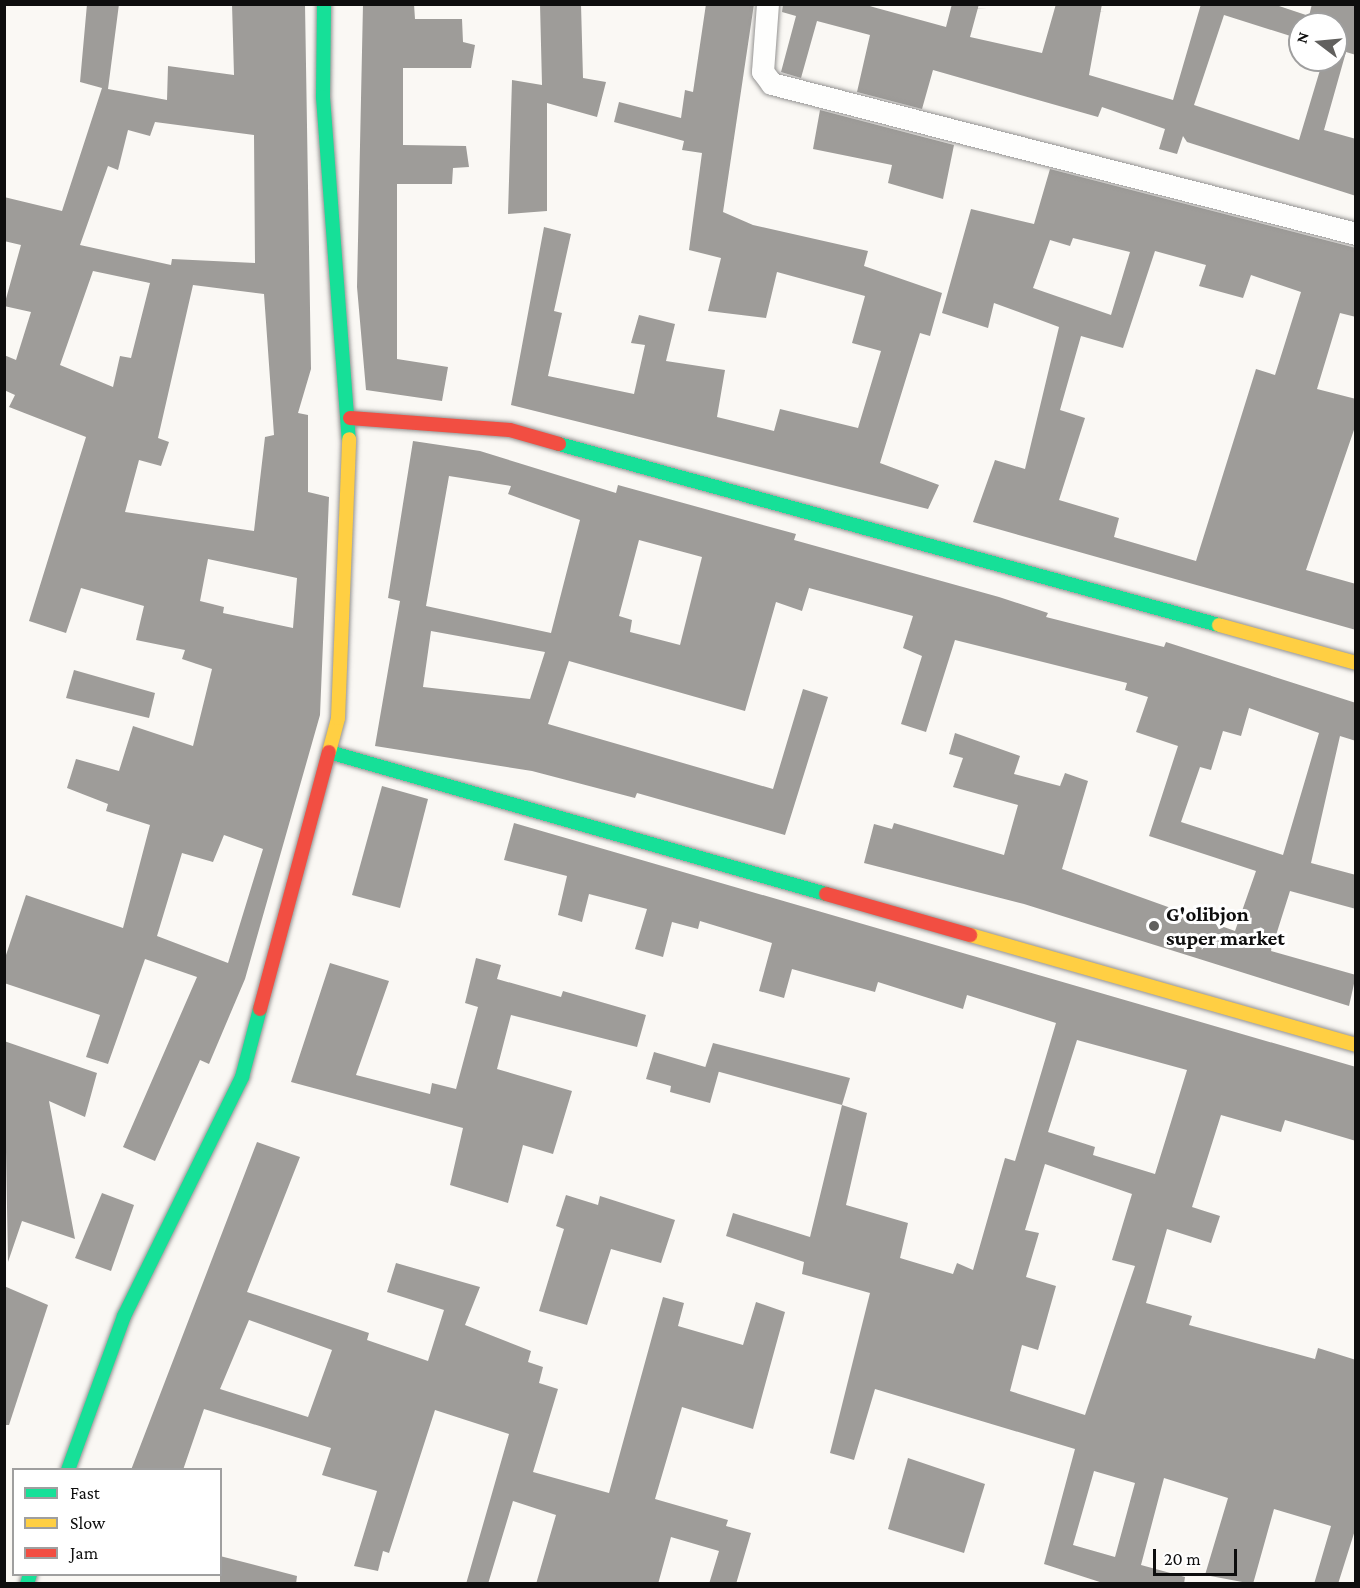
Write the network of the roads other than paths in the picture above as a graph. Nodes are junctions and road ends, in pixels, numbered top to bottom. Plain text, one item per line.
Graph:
1 (324, 4) edge
2 (768, 4) edge
3 (1356, 234) edge
4 (350, 418) junction
5 (1356, 663) edge
6 (329, 752) junction
7 (1356, 1046) edge
8 (69, 1468) edge

1 - 4 street
2 - 3 street
4 - 5 street
4 - 6 street
6 - 7 street
6 - 8 street

